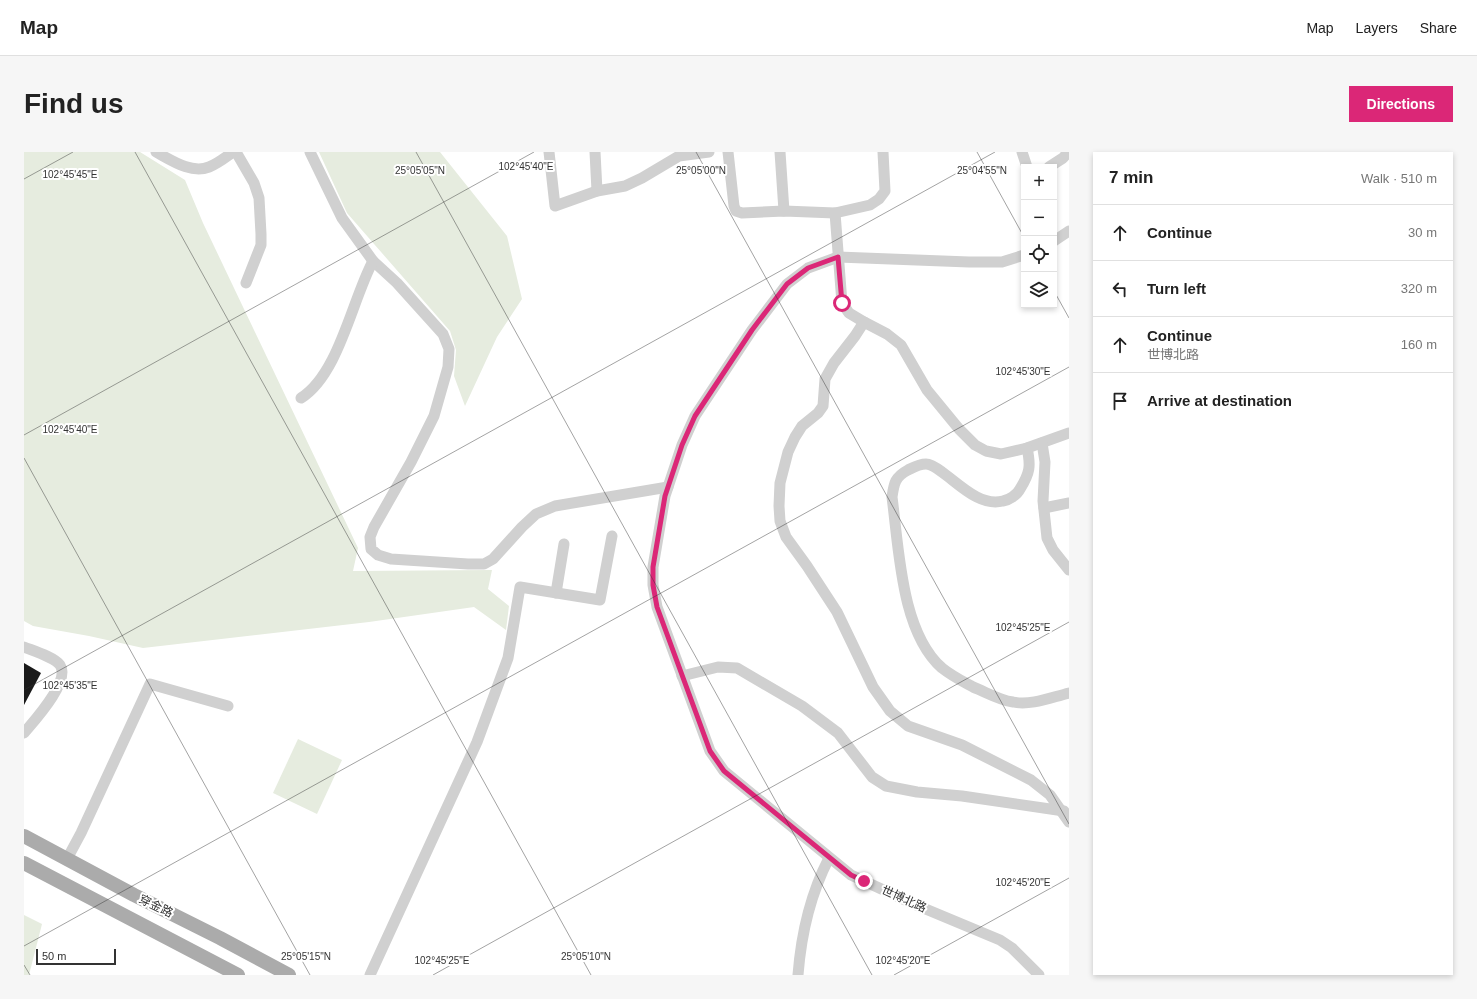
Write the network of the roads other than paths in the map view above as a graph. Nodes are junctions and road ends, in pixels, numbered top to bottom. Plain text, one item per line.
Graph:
1 (156, 152) edge
2 (233, 152) edge
3 (236, 152) edge
4 (310, 152) edge
5 (549, 152) edge
6 (595, 152) edge
7 (709, 152) edge
8 (728, 152) edge
9 (780, 152) edge
10 (883, 152) edge
11 (1022, 152) edge
12 (1068, 152) edge
13 (1026, 164) edge
14 (1054, 164) edge
15 (598, 191) junction
16 (784, 211) junction
17 (835, 213) junction
18 (1069, 231) edge
19 (1057, 239) edge
20 (1021, 256) edge
21 (838, 257) junction
22 (373, 261) junction
23 (246, 283) dead end
24 (864, 322) junction
25 (301, 398) dead end
26 (1069, 434) edge
27 (1042, 443) junction
28 (1027, 448) junction
29 (668, 487) junction
30 (1069, 503) edge
31 (1044, 508) junction
32 (612, 536) dead end
33 (564, 544) dead end
34 (1069, 570) edge
35 (556, 593) junction
36 (24, 647) edge
37 (682, 676) junction
38 (1069, 693) edge
39 (228, 706) dead end
40 (24, 733) edge
41 (1065, 811) edge
42 (1069, 822) edge
43 (24, 836) edge
44 (829, 858) junction
45 (67, 859) junction
46 (24, 863) edge
47 (238, 975) edge
48 (289, 975) edge
49 (370, 975) edge
50 (798, 975) edge
51 (1039, 975) edge

1 - 2 street
3 - 23 street
4 - 22 street
5 - 15 street
6 - 15 street
7 - 15 street
8 - 16 street
9 - 16 street
10 - 17 street
11 - 13 street
12 - 14 street
16 - 17 street
17 - 21 street
18 - 19 street
20 - 21 street
21 - 24 street
21 - 29 street, 世博北路
22 - 25 street
22 - 29 street
24 - 28 street
24 - 41 street
26 - 27 street
27 - 28 street
27 - 31 street
28 - 38 street
29 - 37 street, 世博北路
30 - 31 street
31 - 34 street
32 - 35 street
33 - 35 street
35 - 49 street
36 - 40 street
37 - 41 street
37 - 44 street, 世博北路
39 - 45 street
41 - 42 street
43 - 45 main road, 穿金路
44 - 50 street
44 - 51 street, 世博北路
45 - 48 main road, 穿金路
46 - 47 main road, 穿金路

